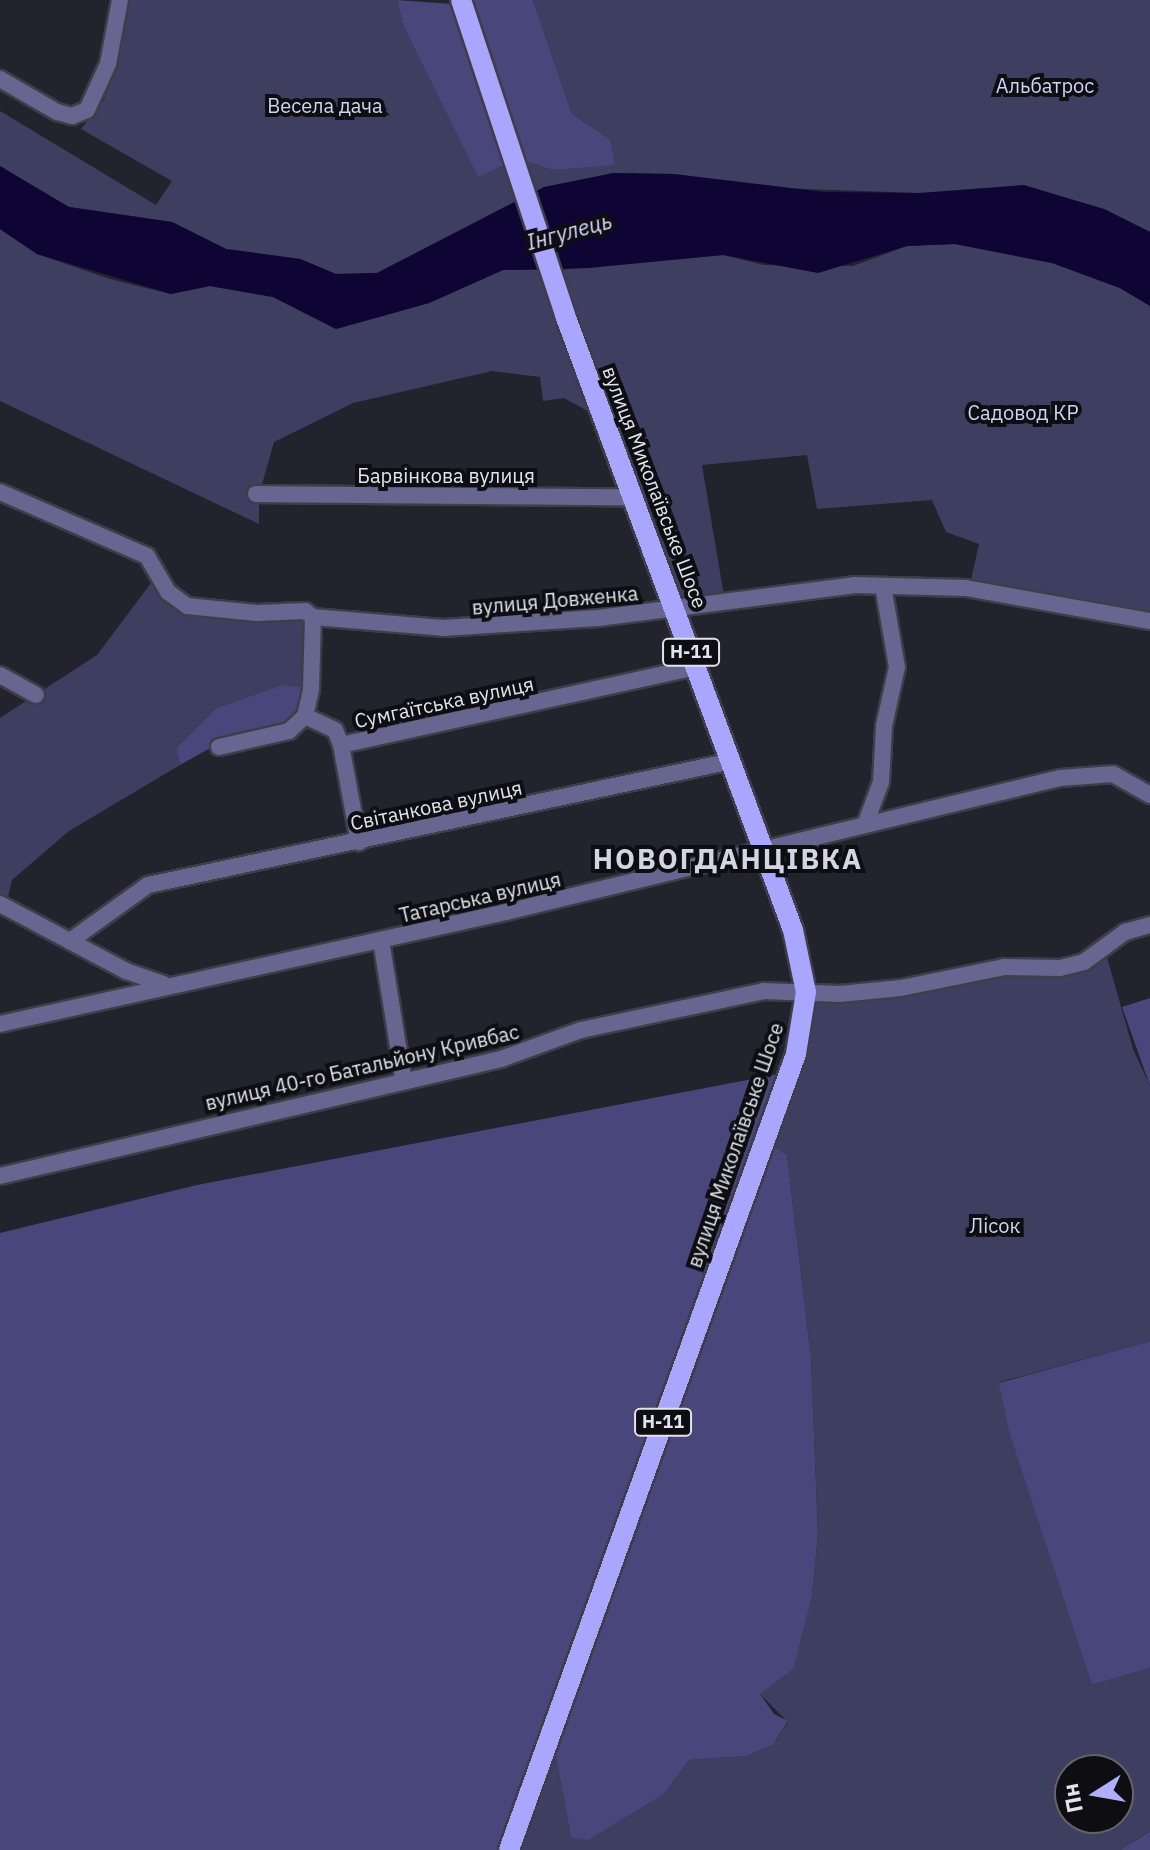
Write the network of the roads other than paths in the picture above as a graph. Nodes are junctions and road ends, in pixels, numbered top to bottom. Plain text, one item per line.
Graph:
1 (120, 0) edge
2 (461, 0) edge
3 (0, 79) edge
4 (0, 492) edge
5 (256, 494) dead end
6 (635, 497) junction
7 (883, 586) junction
8 (676, 609) junction
9 (313, 617) junction
10 (1150, 621) edge
11 (697, 667) junction
12 (0, 675) edge
13 (36, 695) dead end
14 (305, 716) junction
15 (341, 745) junction
16 (219, 747) dead end
17 (732, 761) junction
18 (1150, 795) edge
19 (865, 825) junction
20 (359, 842) junction
21 (764, 851) junction
22 (0, 904) edge
23 (1150, 925) edge
24 (381, 940) junction
25 (70, 941) junction
26 (164, 984) junction
27 (806, 992) junction
28 (0, 1024) edge
29 (403, 1078) junction
30 (0, 1176) edge
31 (509, 1850) edge

1 - 3 street
2 - 6 main road, вулиця Миколаївське Шосе / Н-11
4 - 9 street, вулиця Довженка
5 - 6 street, Барвінкова вулиця
6 - 8 main road, вулиця Миколаївське Шосе / Н-11
7 - 8 street, вулиця Довженка
7 - 10 street, вулиця Довженка
7 - 19 street
8 - 9 street, вулиця Довженка
8 - 11 main road, вулиця Миколаївське Шосе / Н-11
9 - 14 street
11 - 15 street, Сумгаїтська вулиця
11 - 17 main road, вулиця Миколаївське Шосе / Н-11
12 - 13 street
14 - 15 street, Сумгаїтська вулиця
14 - 16 street
15 - 20 street
17 - 20 street, Світанкова вулиця
17 - 21 main road, вулиця Миколаївське Шосе / Н-11
18 - 19 street, Татарська вулиця
19 - 21 street, Татарська вулиця
20 - 25 street, Світанкова вулиця
21 - 24 street, Татарська вулиця
21 - 27 main road, вулиця Миколаївське Шосе / Н-11
22 - 25 street
23 - 27 street, вулиця 40-го Батальйону Кривбас
24 - 26 street, Татарська вулиця
24 - 29 street
25 - 26 street
26 - 28 street, Татарська вулиця
27 - 29 street, вулиця 40-го Батальйону Кривбас
27 - 31 main road, вулиця Миколаївське Шосе / Н-11
29 - 30 street, вулиця 40-го Батальйону Кривбас

